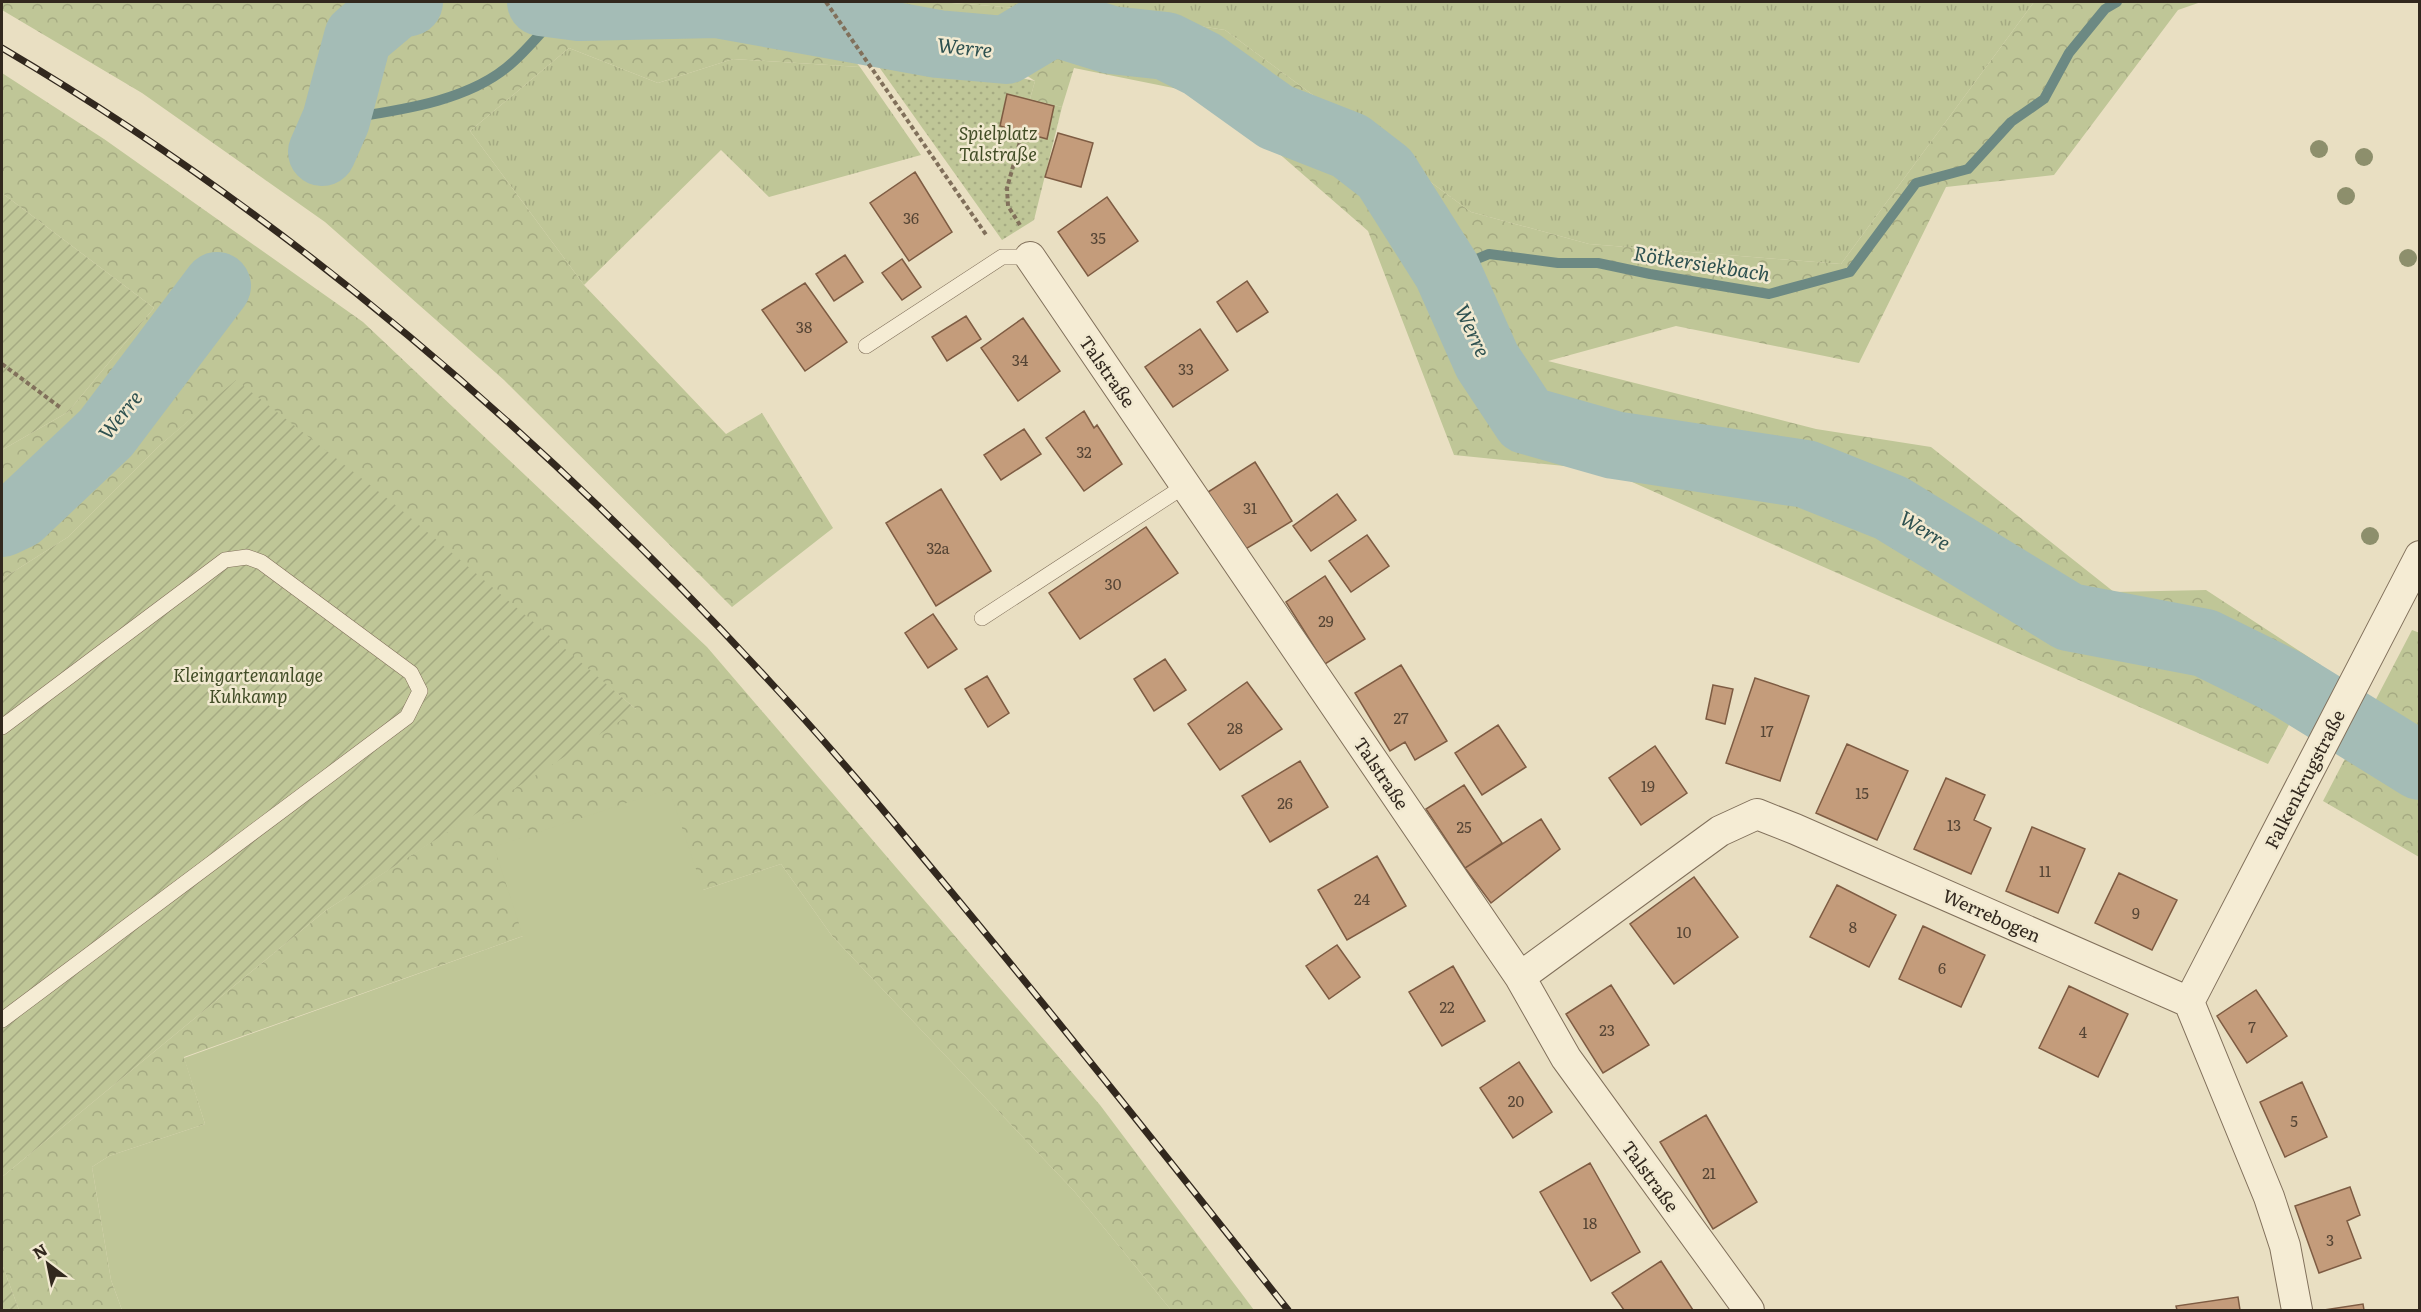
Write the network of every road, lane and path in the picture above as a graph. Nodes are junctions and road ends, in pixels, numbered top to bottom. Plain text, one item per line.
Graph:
1 (826, 2) edge
2 (1021, 138) dead end
3 (1021, 227) dead end
4 (1016, 257) junction
5 (866, 345) dead end
6 (2, 364) edge
7 (61, 408) dead end
8 (1186, 485) junction
9 (2420, 556) edge
10 (982, 618) dead end
11 (2, 727) edge
12 (1520, 977) junction
13 (2189, 1002) junction
14 (2, 1020) edge
15 (1749, 1311) edge
16 (2297, 1311) edge

1 - 4 path
2 - 3 path
4 - 5 lane
4 - 8 street, Talstraße
6 - 7 path
8 - 10 lane
8 - 12 street, Talstraße
9 - 13 street, Falkenkrugstraße
11 - 14 lane
12 - 13 street, Werrebogen
12 - 15 street, Talstraße
13 - 16 street

